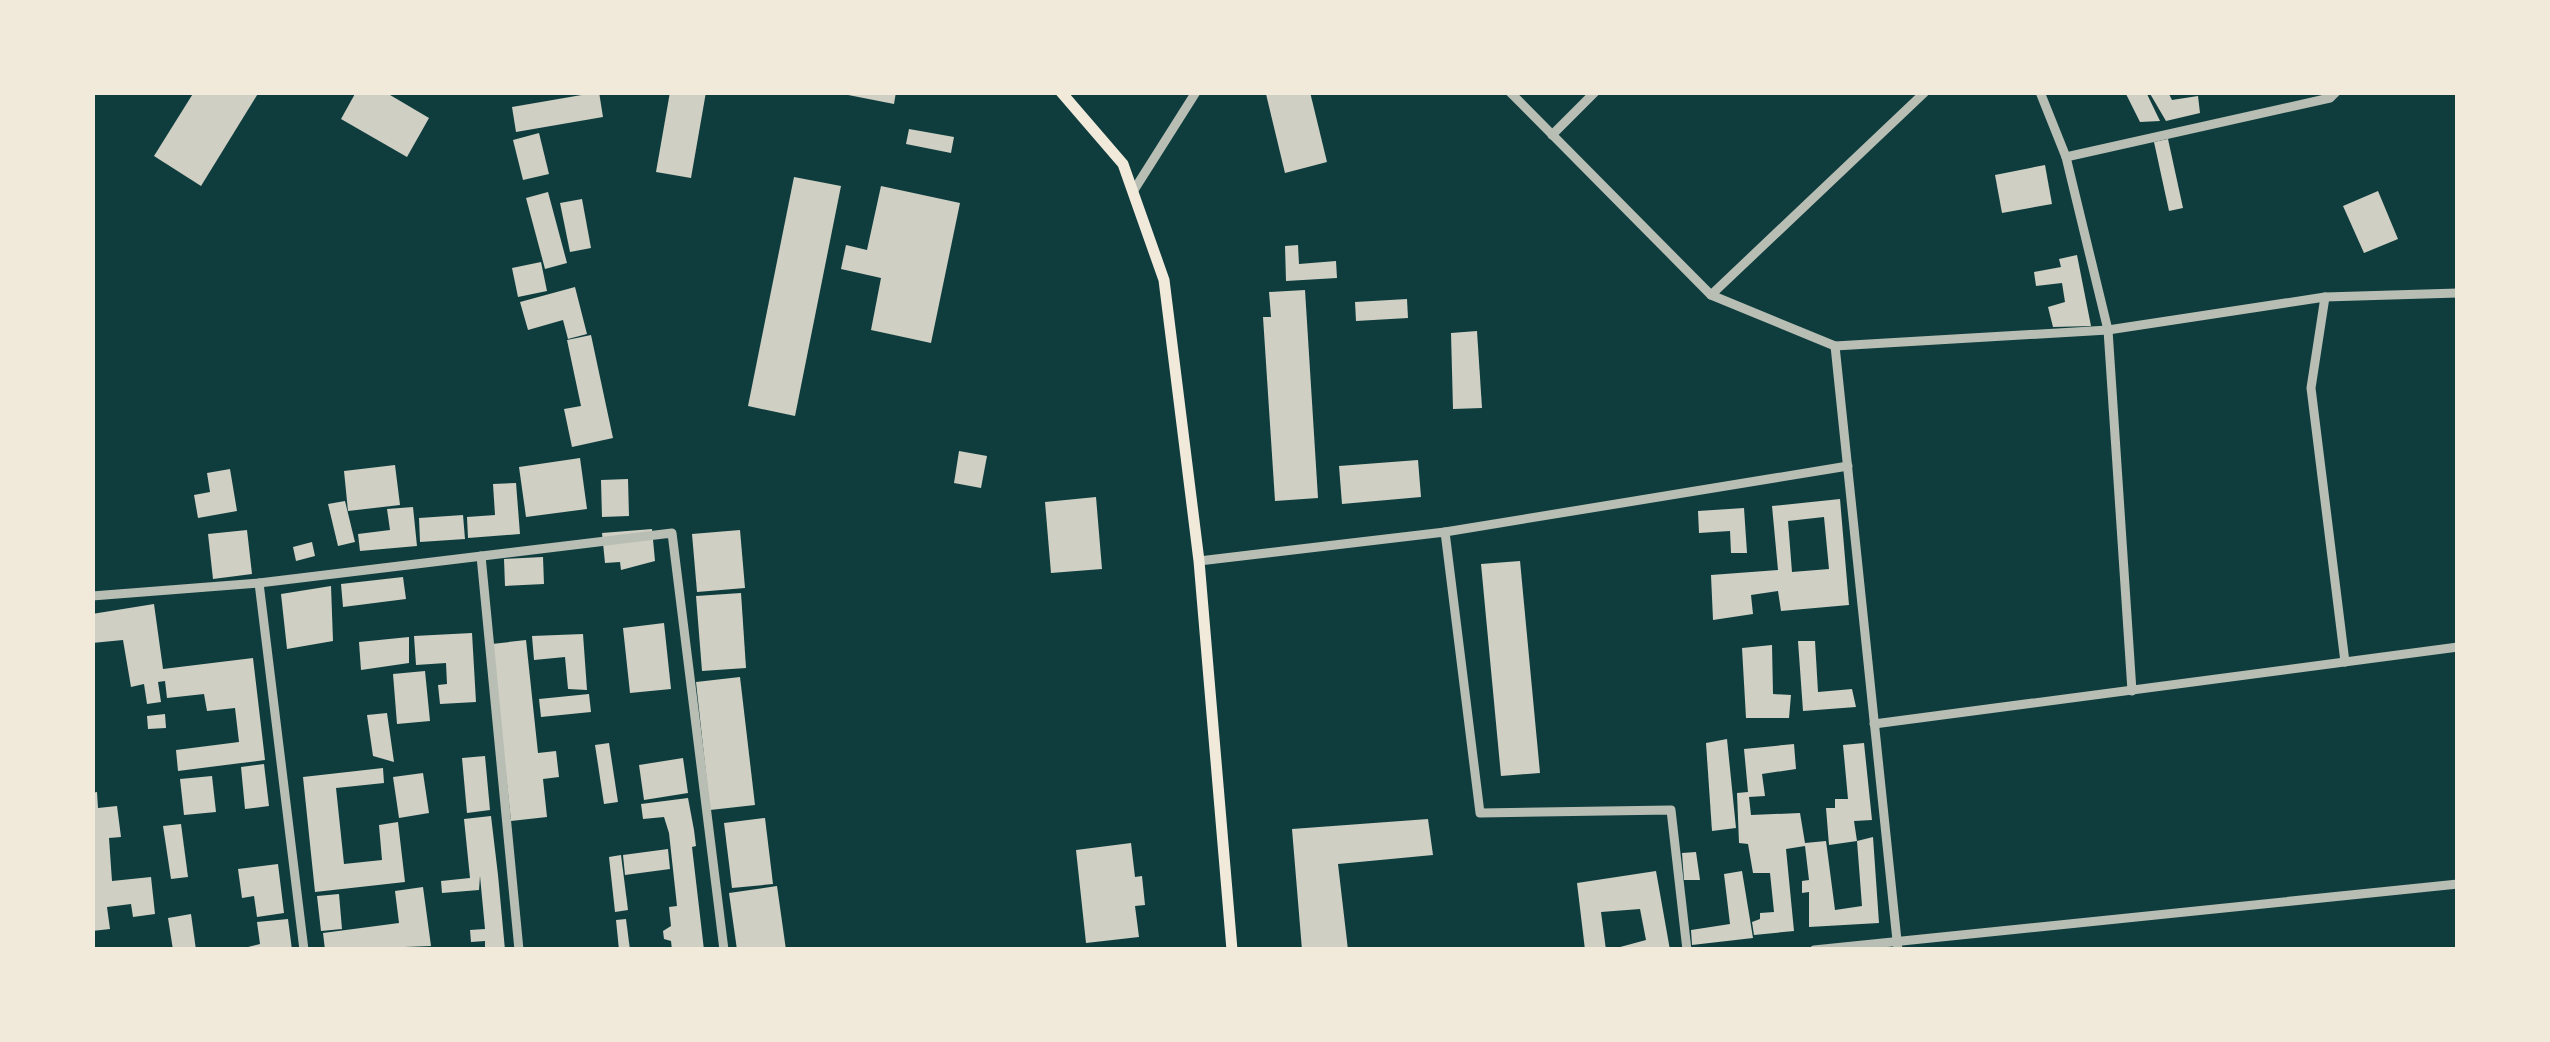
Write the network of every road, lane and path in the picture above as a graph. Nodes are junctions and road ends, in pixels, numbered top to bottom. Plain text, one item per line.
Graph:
1 (1061, 92) edge
2 (1196, 92) edge
3 (1510, 92) edge
4 (1595, 92) edge
5 (1925, 92) edge
6 (2040, 92) edge
7 (2336, 92) edge
8 (1552, 135) junction
9 (2066, 158) junction
10 (1134, 190) junction
11 (2458, 293) edge
12 (1710, 295) junction
13 (2325, 297) junction
14 (2108, 330) junction
15 (1835, 346) junction
16 (1848, 466) junction
17 (1444, 532) junction
18 (481, 556) junction
19 (1199, 560) junction
20 (258, 583) junction
21 (92, 596) edge
22 (2458, 646) edge
23 (2345, 662) junction
24 (2132, 692) junction
25 (1874, 724) junction
26 (2458, 884) edge
27 (1898, 946) edge
28 (304, 950) edge
29 (519, 950) edge
30 (724, 950) edge
31 (1232, 950) edge
32 (1687, 950) edge
33 (1814, 950) edge

1 - 10 main road
2 - 10 street
3 - 8 street
4 - 8 street
5 - 12 street
6 - 9 street
7 - 9 street
8 - 12 street
9 - 14 street
10 - 19 main road
11 - 13 street
12 - 15 street
13 - 14 street
13 - 23 street
14 - 15 street
14 - 24 street
15 - 16 street
16 - 17 street
16 - 25 street
17 - 19 street
17 - 32 street
18 - 20 street
18 - 29 street
18 - 30 street
19 - 31 main road
20 - 21 street
20 - 28 street
22 - 23 street
23 - 24 street
24 - 25 street
25 - 27 street
26 - 27 street
27 - 33 street

